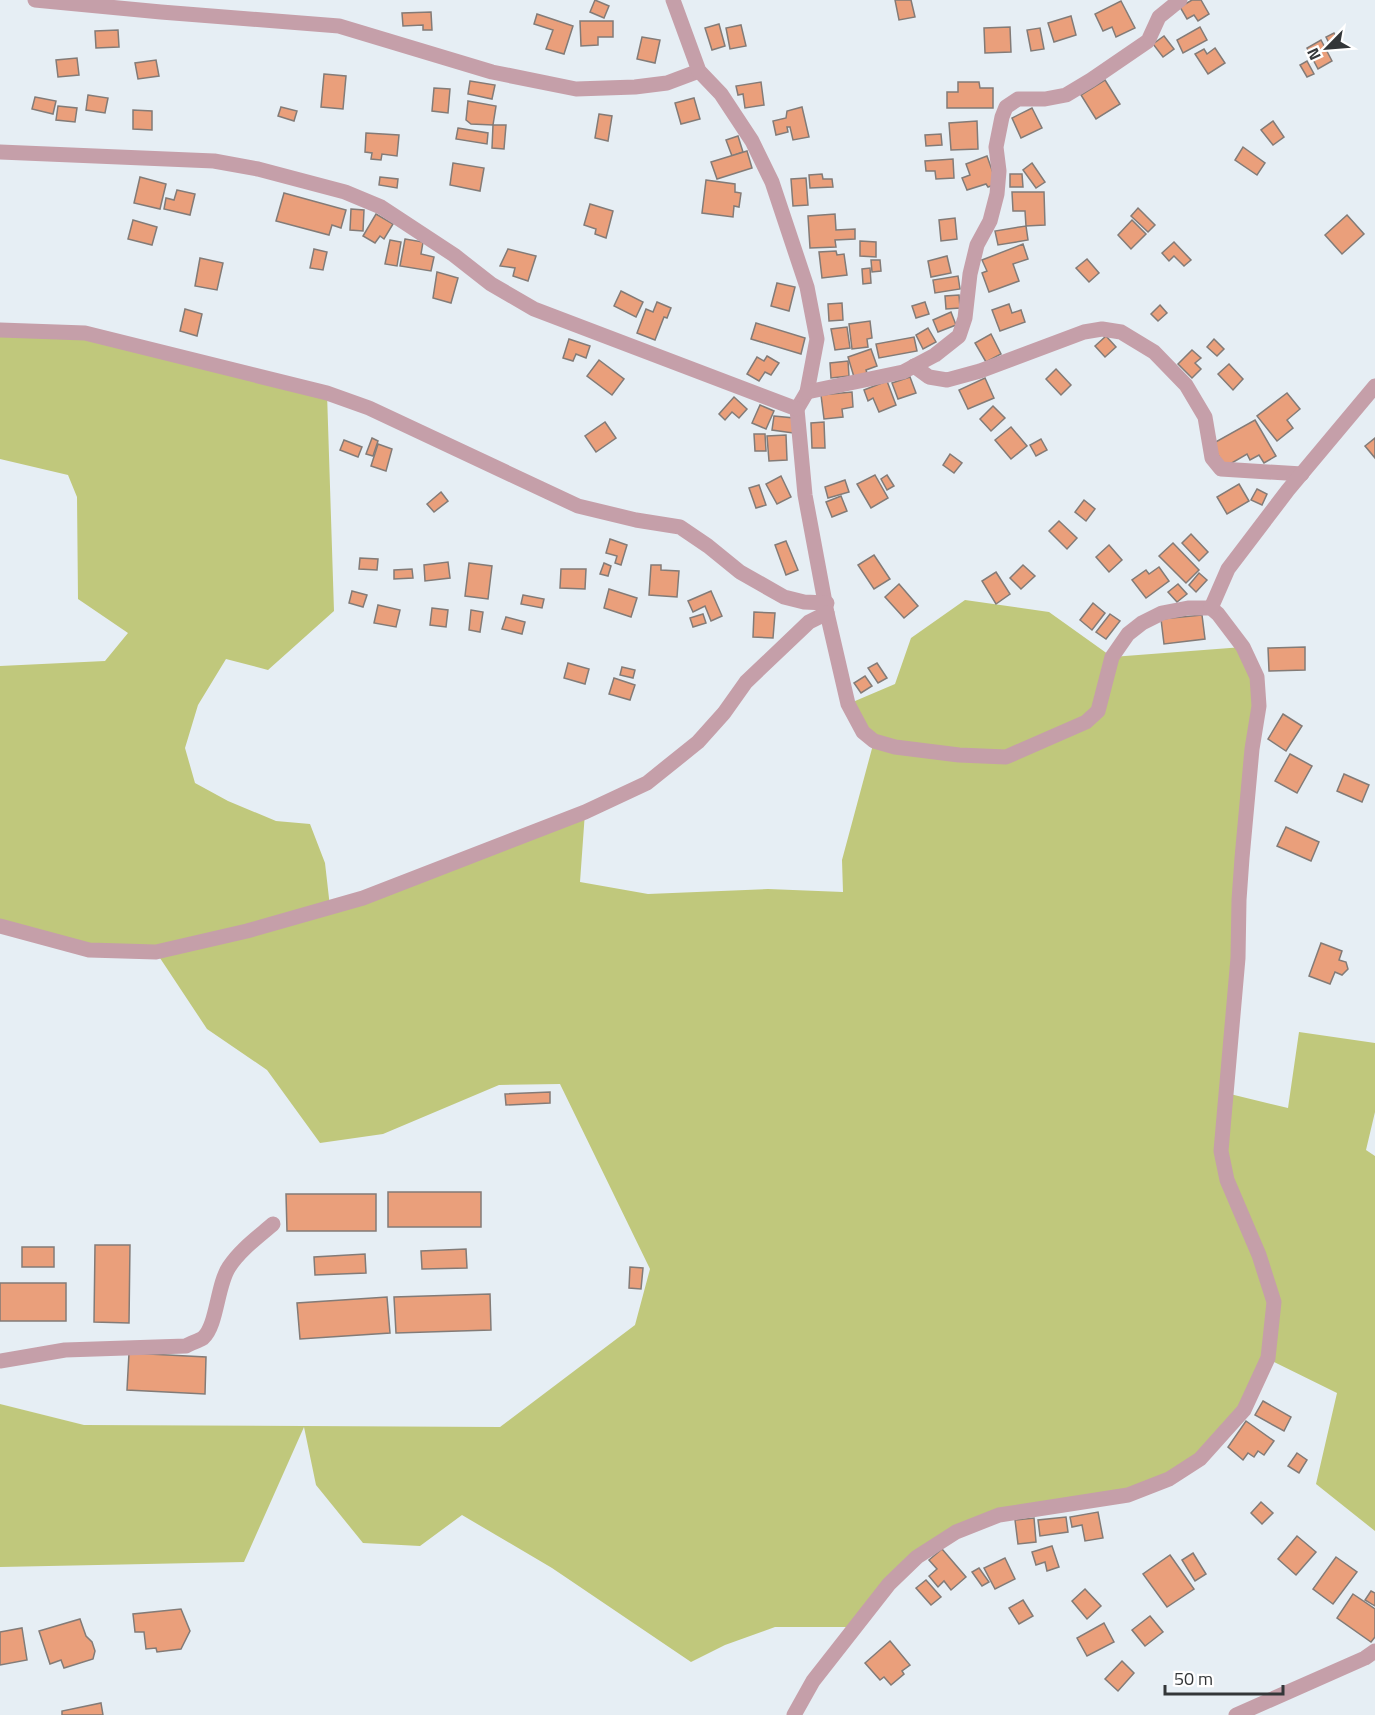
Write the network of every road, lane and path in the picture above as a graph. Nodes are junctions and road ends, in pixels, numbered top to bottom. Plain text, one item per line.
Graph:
1 (35, 0) edge
2 (673, 0) edge
3 (1180, 0) edge
4 (699, 70) junction
5 (0, 152) edge
6 (0, 330) edge
7 (914, 366) junction
8 (1375, 386) edge
9 (807, 392) junction
10 (797, 409) junction
11 (1302, 474) junction
12 (827, 608) junction
13 (1211, 609) junction
14 (0, 926) edge
15 (273, 1224) dead end
16 (0, 1361) edge
17 (1375, 1651) edge
18 (794, 1715) edge
19 (1236, 1715) edge

1 - 4 street
2 - 4 street
3 - 7 street
4 - 9 street
5 - 10 street
6 - 12 street
7 - 9 street
7 - 11 street
8 - 11 street
9 - 10 street
10 - 12 street
11 - 13 street
12 - 13 street
12 - 14 street
13 - 18 street
15 - 16 street
17 - 19 street

